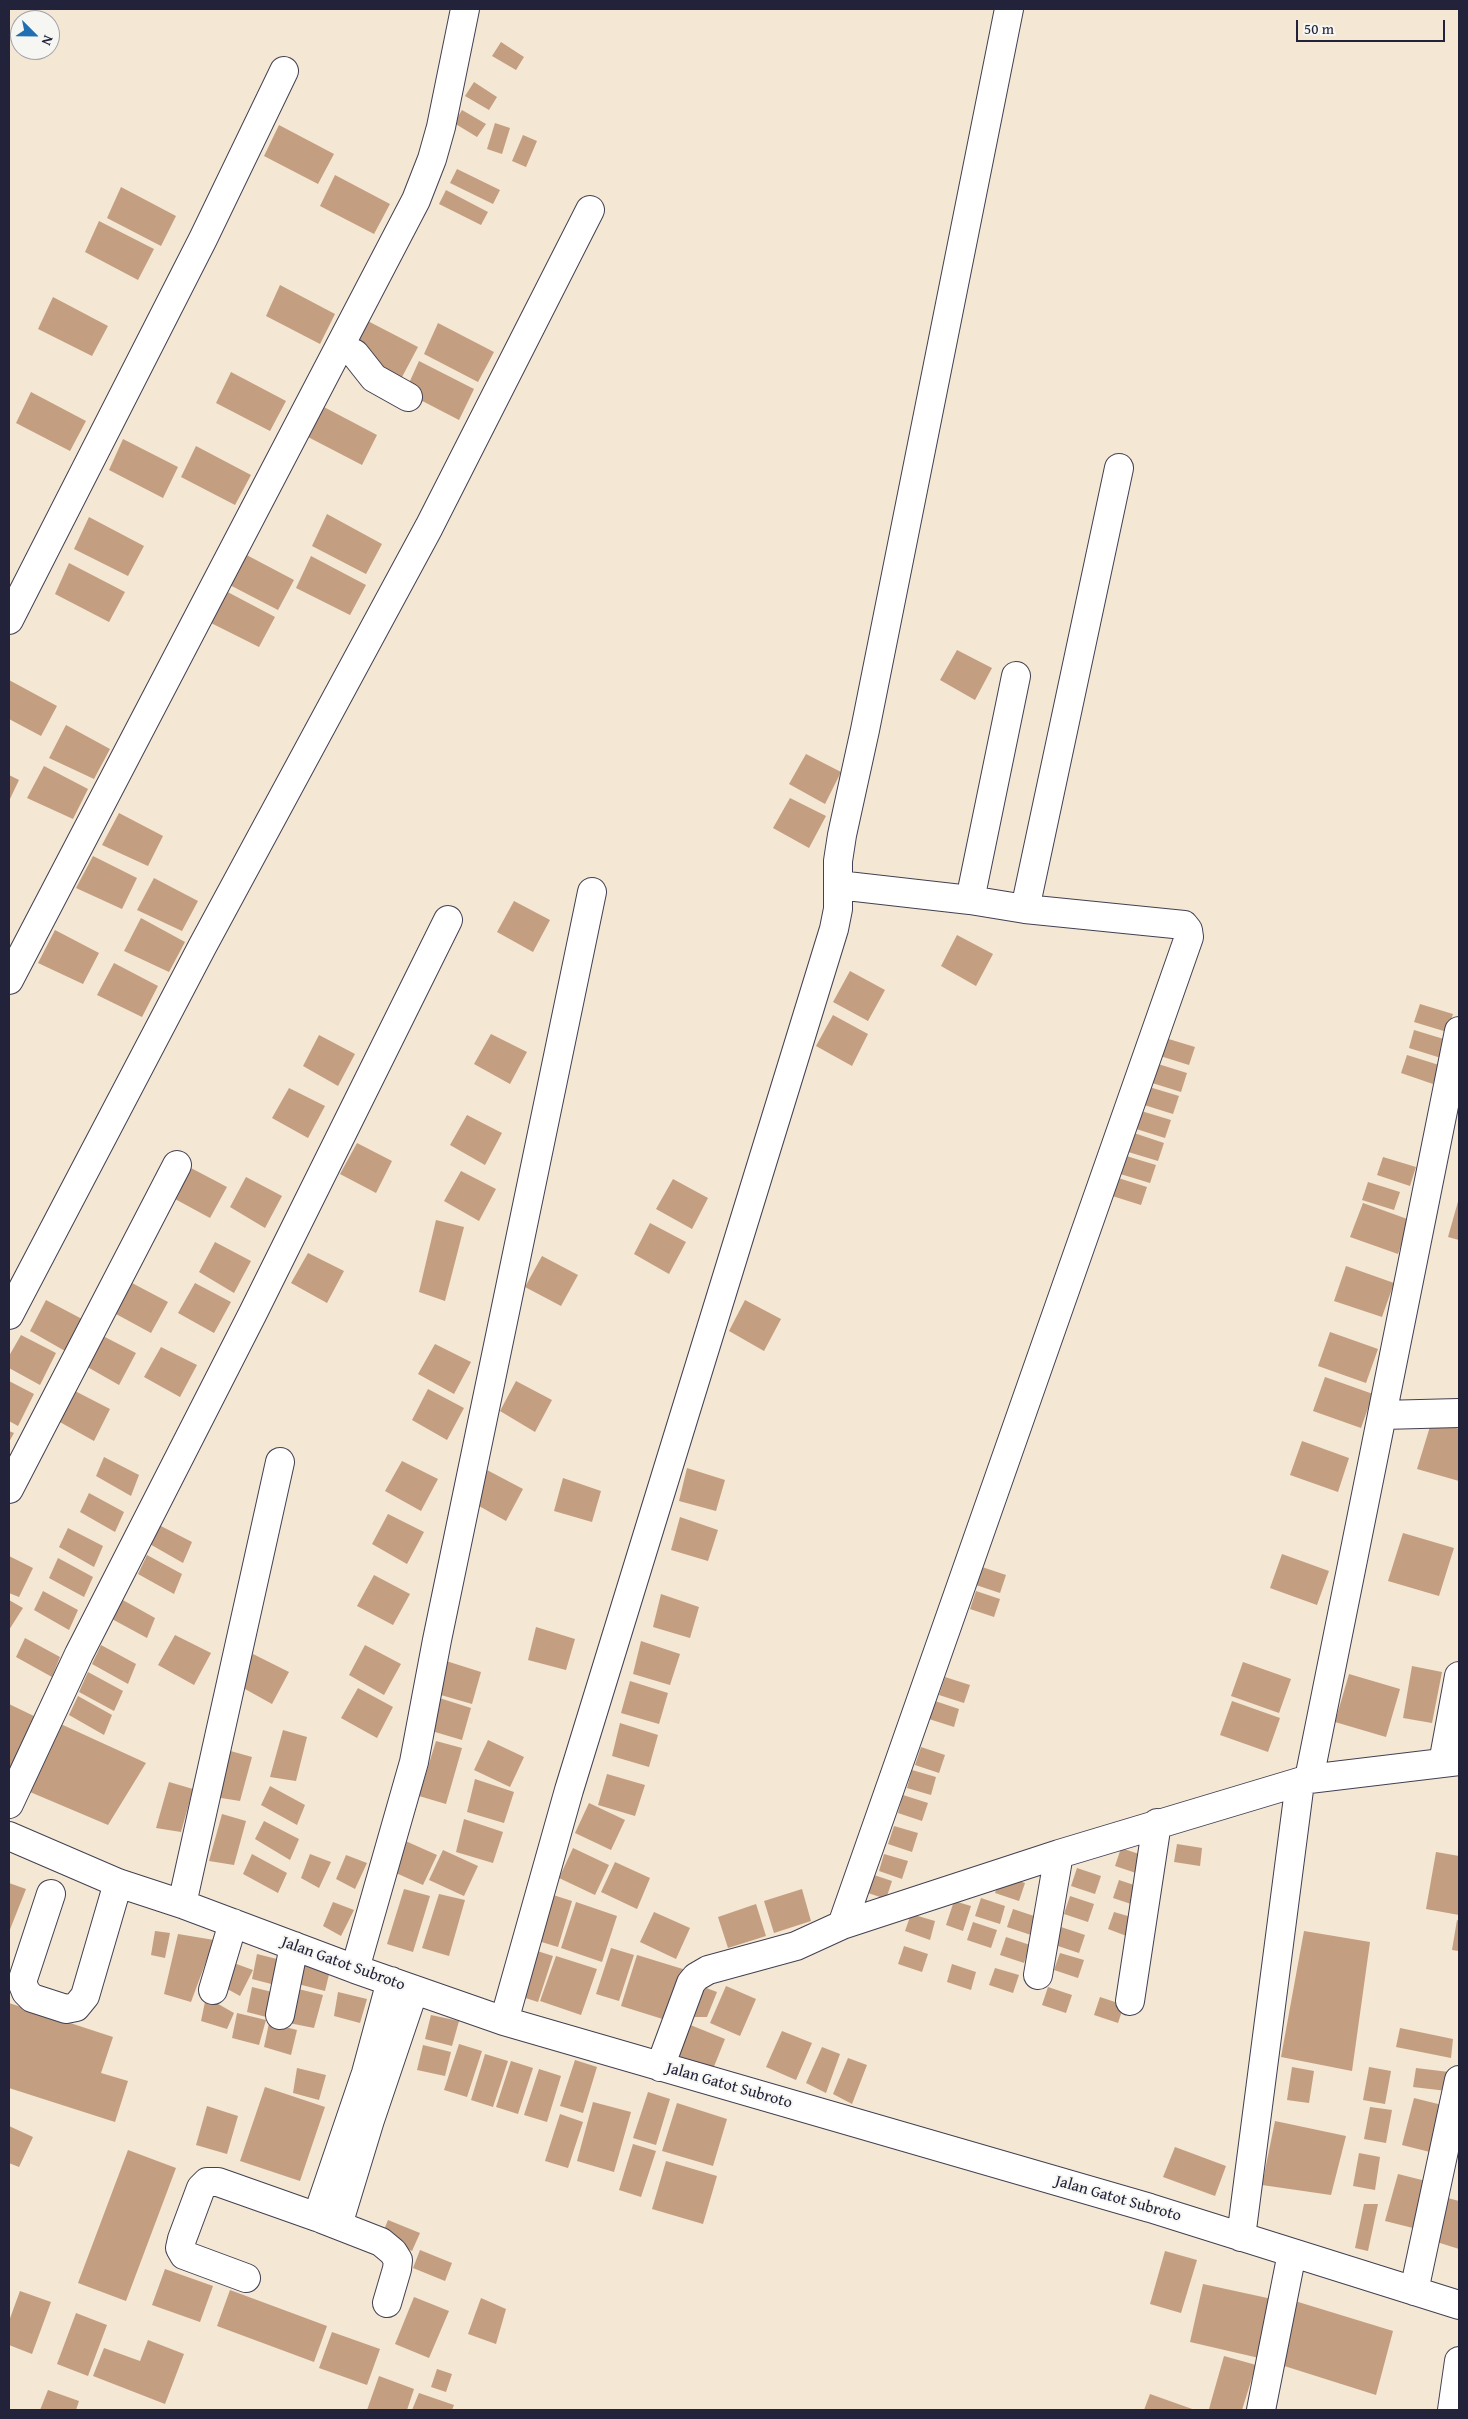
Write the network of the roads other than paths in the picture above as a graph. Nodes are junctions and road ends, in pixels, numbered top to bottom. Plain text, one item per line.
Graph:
1 (465, 9) edge
2 (1009, 9) edge
3 (284, 71) dead end
4 (590, 210) dead end
5 (341, 346) junction
6 (408, 396) dead end
7 (1119, 468) dead end
8 (9, 620) edge
9 (1016, 676) dead end
10 (838, 885) junction
11 (592, 892) dead end
12 (970, 900) junction
13 (1025, 909) junction
14 (448, 920) dead end
15 (9, 980) edge
16 (1459, 1031) edge
17 (177, 1165) dead end
18 (9, 1315) edge
19 (1459, 1413) edge
20 (1382, 1415) junction
21 (280, 1462) dead end
22 (9, 1489) edge
23 (1459, 1676) edge
24 (1451, 1762) edge
25 (1304, 1780) junction
26 (9, 1804) edge
27 (1157, 1823) junction
28 (9, 1836) edge
29 (1059, 1854) junction
30 (118, 1883) junction
31 (51, 1894) dead end
32 (182, 1904) junction
33 (233, 1923) junction
34 (842, 1925) junction
35 (294, 1946) junction
36 (355, 1969) junction
37 (1038, 1975) dead end
38 (402, 1985) junction
39 (213, 1990) dead end
40 (1130, 2001) dead end
41 (280, 2014) dead end
42 (504, 2021) junction
43 (660, 2067) junction
44 (1459, 2080) edge
45 (327, 2221) junction
46 (1242, 2237) junction
47 (1292, 2253) junction
48 (246, 2278) dead end
49 (1414, 2291) junction
50 (387, 2303) dead end
51 (1459, 2305) edge
52 (1459, 2361) edge
53 (1261, 2410) edge
54 (1452, 2410) edge

1 - 5 street
2 - 10 street
3 - 8 street
4 - 18 street
5 - 6 street
5 - 15 street
7 - 13 street
9 - 12 street
10 - 12 street
10 - 42 street
11 - 36 street
12 - 13 street
13 - 34 street
14 - 26 street
16 - 20 street
17 - 22 street
19 - 20 street
20 - 25 street
21 - 32 street
23 - 24 street
24 - 25 street
25 - 27 street
25 - 46 street
27 - 29 street
27 - 40 street
28 - 30 street, Jalan Gatot Subroto
29 - 34 street
29 - 37 street
30 - 31 street
30 - 32 street, Jalan Gatot Subroto
32 - 33 street, Jalan Gatot Subroto
33 - 35 street, Jalan Gatot Subroto
33 - 39 street
34 - 43 street
35 - 36 street, Jalan Gatot Subroto
35 - 41 street
36 - 38 street, Jalan Gatot Subroto
38 - 42 street, Jalan Gatot Subroto
38 - 45 street
42 - 43 street, Jalan Gatot Subroto
43 - 46 street, Jalan Gatot Subroto
44 - 49 street
45 - 48 street
45 - 50 street
46 - 47 street, Jalan Gatot Subroto
47 - 49 street, Jalan Gatot Subroto
47 - 53 street
49 - 51 street, Jalan Gatot Subroto
52 - 54 street

